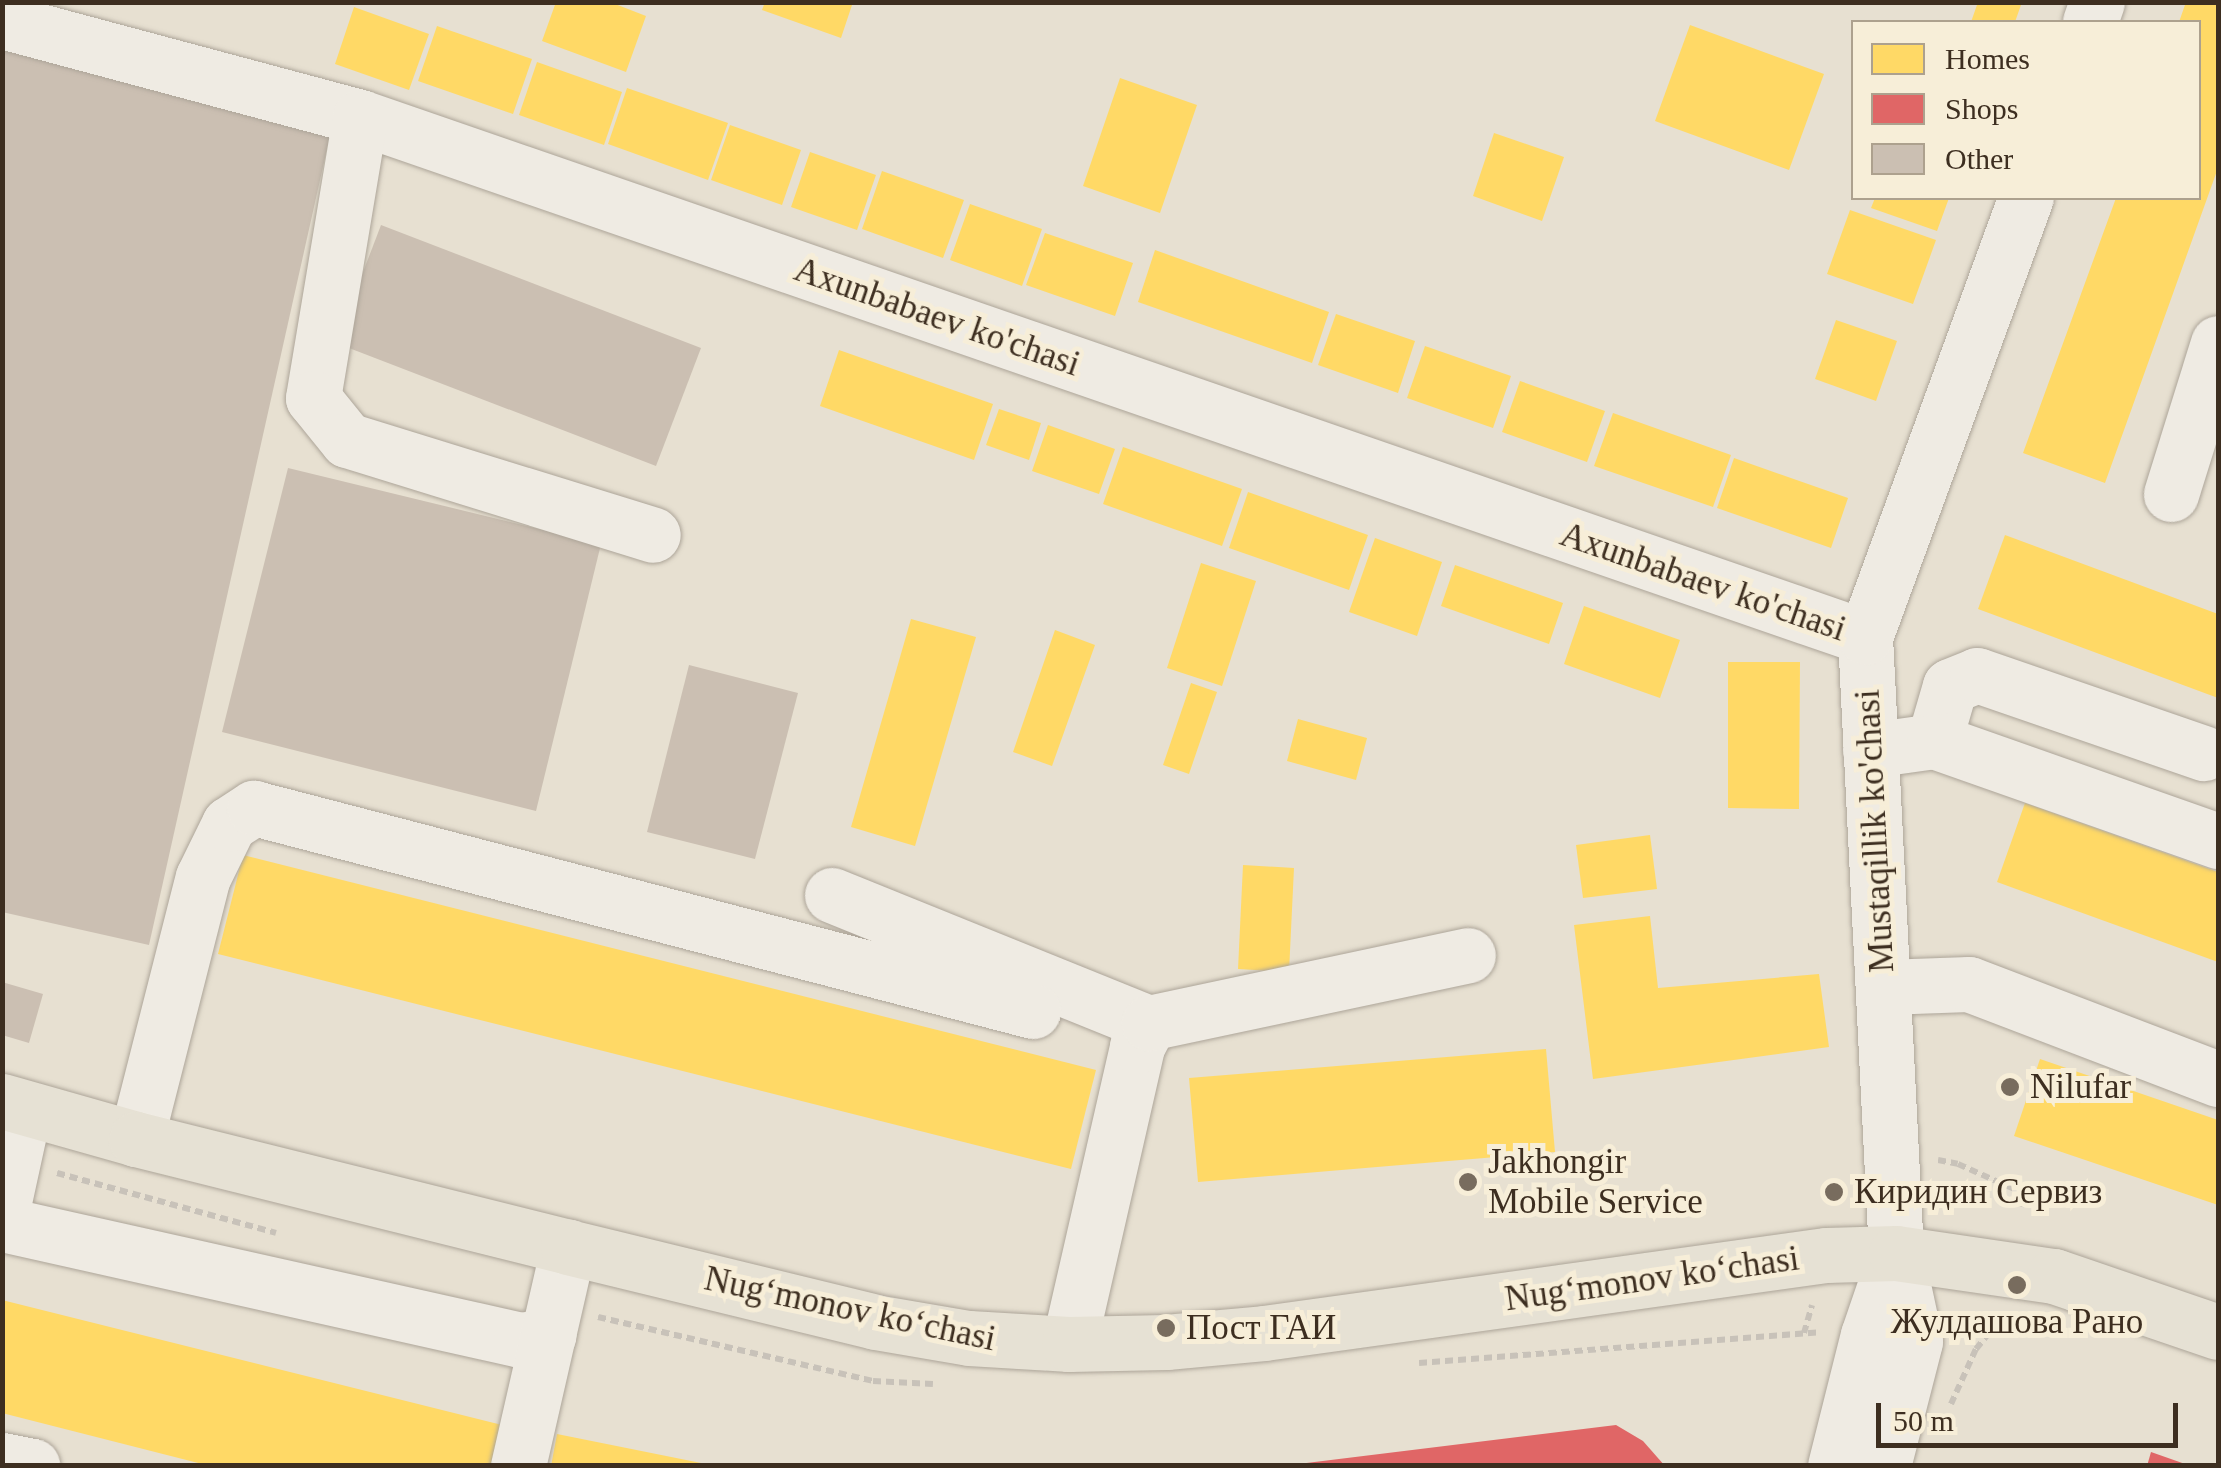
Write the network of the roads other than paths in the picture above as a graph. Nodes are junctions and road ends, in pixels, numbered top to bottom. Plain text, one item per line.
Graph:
1 (2, 21) edge
2 (360, 117) junction
3 (2025, 200) edge
4 (2218, 343) edge
5 (2171, 494) dead end
6 (653, 535) dead end
7 (1865, 638) junction
8 (1934, 741) junction
9 (1870, 750) junction
10 (2204, 753) dead end
11 (2218, 841) edge
12 (832, 895) dead end
13 (1468, 955) dead end
14 (1884, 987) junction
15 (1033, 1010) dead end
16 (1149, 1022) junction
17 (2218, 1079) edge
18 (10, 1106) edge
19 (136, 1139) junction
20 (2, 1211) edge
21 (2, 1224) edge
22 (568, 1247) junction
23 (1896, 1253) junction
24 (2218, 1332) edge
25 (548, 1335) junction
26 (1069, 1344) junction
27 (2, 1460) edge
28 (32, 1466) edge
29 (518, 1466) edge
30 (1835, 1466) edge
31 (1883, 1466) edge

1 - 2 street, Axunbabaev ko'chasi
2 - 6 street
2 - 7 street, Axunbabaev ko'chasi
3 - 7 street, Mustaqillik ko'chasi
4 - 5 street
7 - 9 street, Mustaqillik ko'chasi
8 - 9 street
8 - 10 street
8 - 11 street
9 - 14 street, Mustaqillik ko'chasi
12 - 16 street
13 - 16 street
14 - 17 street
14 - 23 street, Mustaqillik ko'chasi
15 - 19 street
16 - 26 street
18 - 19 main road, Nugʻmonov koʻchasi
18 - 20 street
19 - 22 main road, Nugʻmonov koʻchasi
21 - 25 street
22 - 25 street
22 - 26 main road, Nugʻmonov koʻchasi
23 - 24 main road, Nugʻmonov koʻchasi
23 - 26 main road, Nugʻmonov koʻchasi
23 - 30 street, Mustaqillik ko'chasi
23 - 31 street, Mustaqillik ko'chasi
25 - 29 street
27 - 28 street

